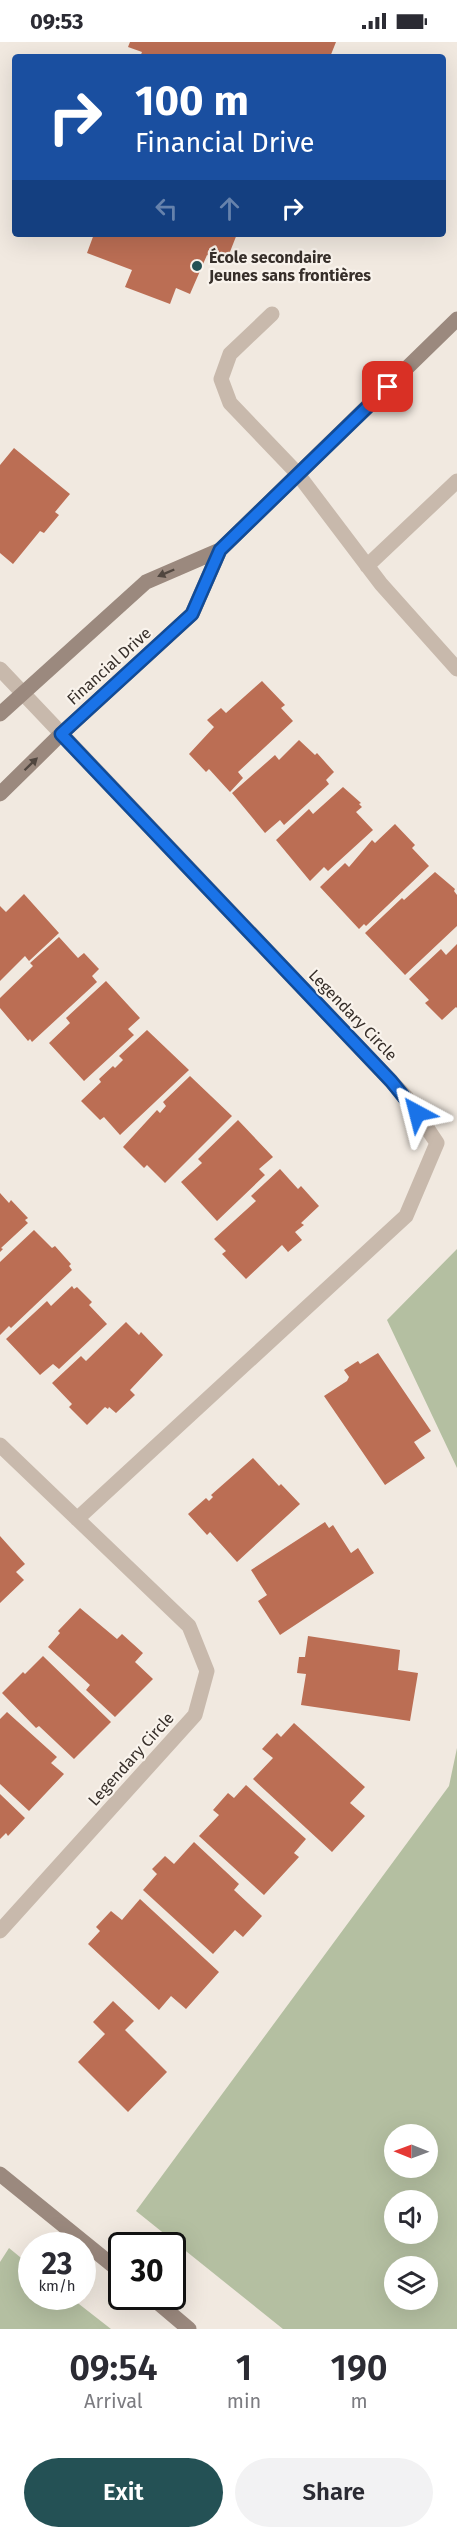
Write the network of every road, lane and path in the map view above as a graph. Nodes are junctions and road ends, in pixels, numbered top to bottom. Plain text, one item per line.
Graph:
1 (272, 314) dead end
2 (457, 319) edge
3 (297, 473) junction
4 (457, 481) edge
5 (220, 550) junction
6 (367, 566) junction
7 (0, 669) edge
8 (457, 669) edge
9 (21, 694) junction
10 (0, 714) edge
11 (61, 734) junction
12 (0, 794) edge
13 (0, 1445) edge
14 (77, 1519) junction
15 (0, 1931) edge
16 (0, 2174) edge
17 (108, 2262) edge
18 (167, 2310) edge
19 (189, 2329) edge

1 - 3 street
2 - 3 street, Financial Drive
3 - 5 street, Financial Drive
3 - 6 street
4 - 6 street
5 -> 9 street, Financial Drive
5 - 11 street, Financial Drive
6 - 8 street
7 - 9 street, Legendary Circle
9 - 10 street, Financial Drive
9 - 11 street, Legendary Circle
12 -> 11 street, Financial Drive
11 - 14 street, Legendary Circle
13 - 14 street, Legendary Circle
14 - 15 street, Legendary Circle
16 - 17 street
18 - 19 street

